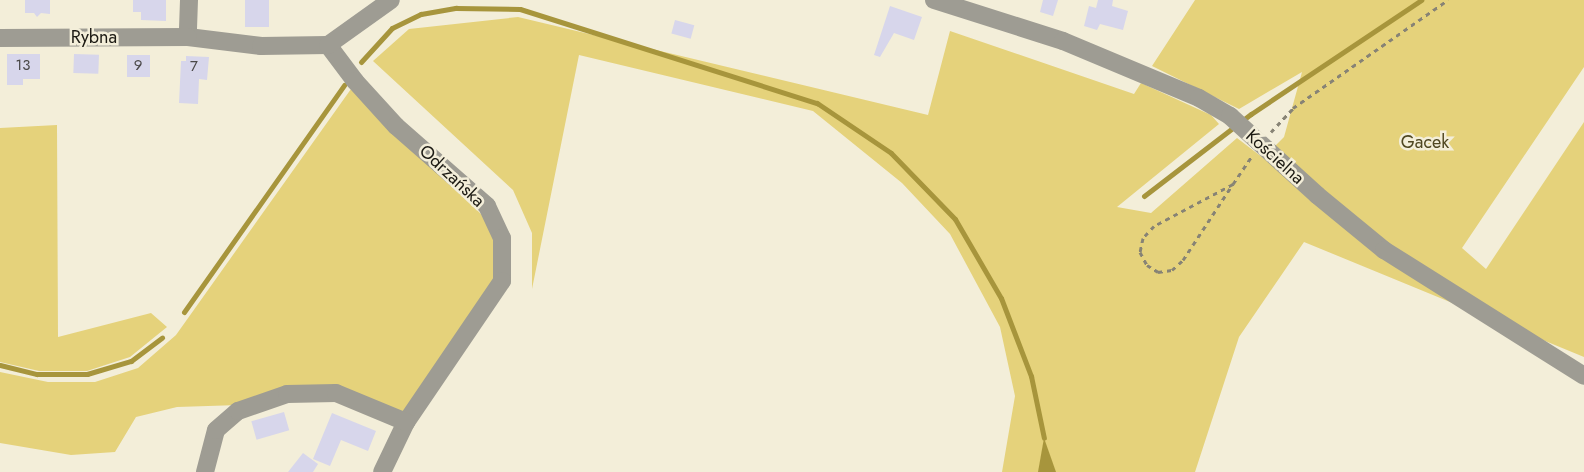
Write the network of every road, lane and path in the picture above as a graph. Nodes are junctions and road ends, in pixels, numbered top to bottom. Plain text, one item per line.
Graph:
1 (189, 0) edge
2 (391, 0) edge
3 (934, 0) edge
4 (1448, 0) edge
5 (188, 37) junction
6 (0, 38) edge
7 (328, 45) junction
8 (1260, 144) junction
9 (1233, 184) junction
10 (1584, 376) edge
11 (406, 422) junction
12 (205, 472) edge
13 (382, 472) edge

1 - 5 street
2 - 7 street
3 - 8 street, Kościelna
4 - 8 path
5 - 6 street, Rybna
5 - 7 street, Rybna
7 - 11 street, Odrzańska
8 - 9 path
8 - 10 street, Kościelna
9 - 9 path
11 - 12 street
11 - 13 street, Odrzańska

